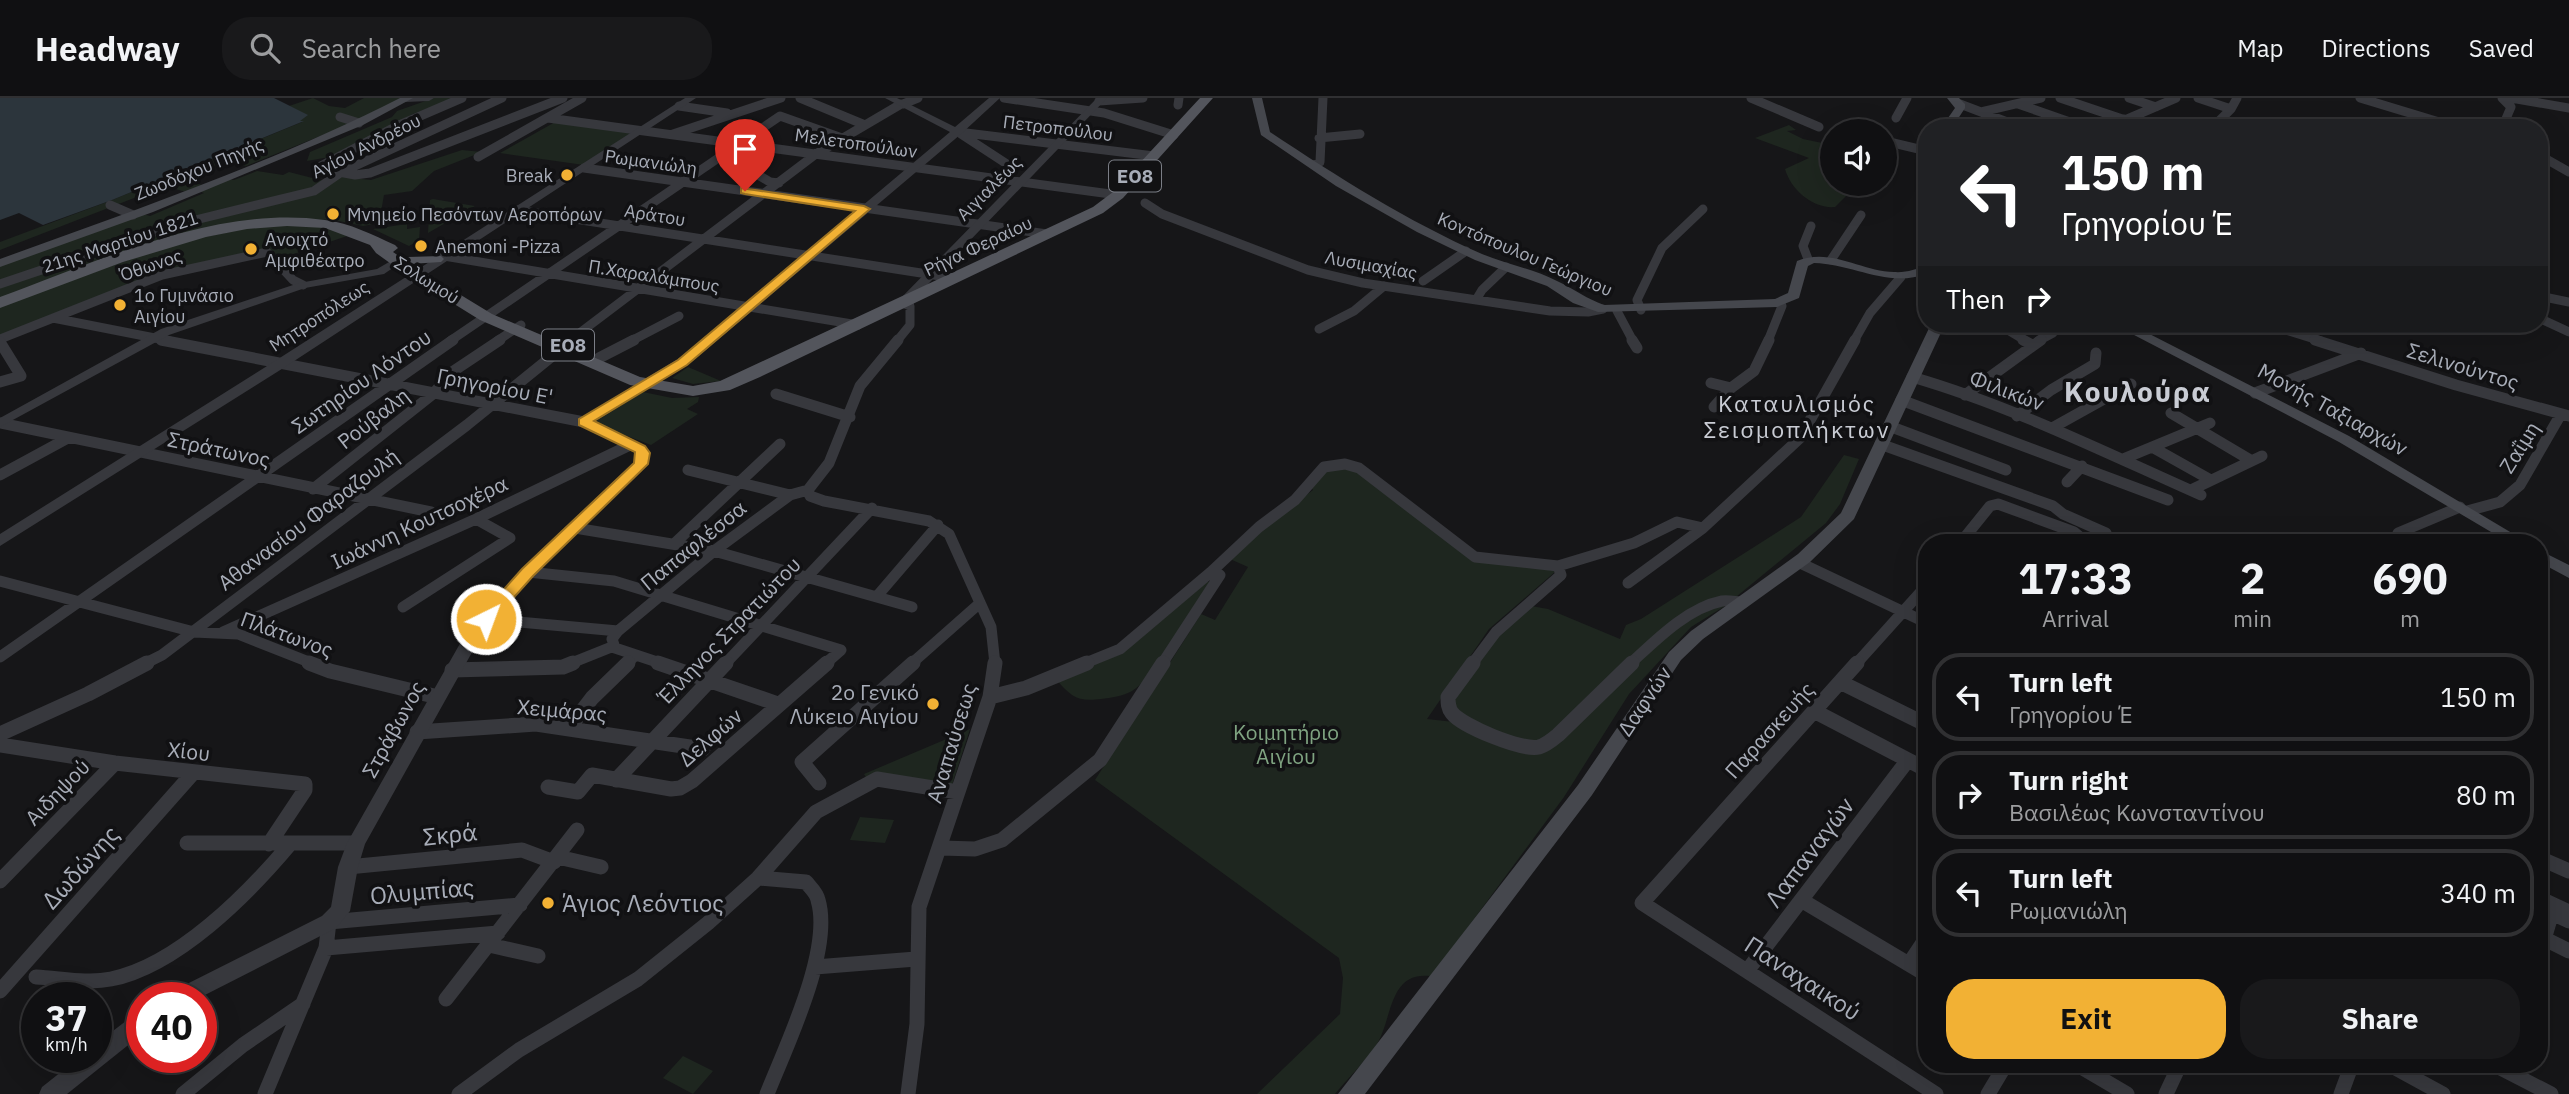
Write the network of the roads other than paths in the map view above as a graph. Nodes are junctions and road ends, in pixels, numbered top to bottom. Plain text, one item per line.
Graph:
1 (429, 98) edge
2 (462, 98) edge
3 (502, 98) edge
4 (563, 98) edge
5 (582, 98) edge
6 (691, 98) edge
7 (781, 98) edge
8 (800, 98) edge
9 (890, 98) edge
10 (918, 98) edge
11 (995, 98) edge
12 (1004, 98) edge
13 (1143, 98) edge
14 (1207, 98) edge
15 (1257, 98) edge
16 (1323, 98) edge
17 (1751, 98) edge
18 (1907, 98) edge
19 (2041, 98) edge
20 (2060, 98) edge
21 (2129, 98) edge
22 (2176, 98) edge
23 (2198, 98) edge
24 (2237, 98) edge
25 (2360, 98) edge
26 (2502, 98) edge
27 (2511, 98) edge
28 (406, 99) edge
29 (1101, 100) edge
30 (1957, 103) edge
31 (2018, 103) junction
32 (902, 104) junction
33 (679, 106) junction
34 (2156, 107) junction
35 (2231, 108) junction
36 (2569, 108) edge
37 (1090, 111) junction
38 (1981, 112) junction
39 (733, 113) junction
40 (340, 117) dead end
41 (548, 118) junction
42 (1896, 118) dead end
43 (1999, 119) edge
44 (2062, 119) edge
45 (2124, 119) joint
46 (2221, 119) edge
47 (2429, 119) edge
48 (2506, 119) edge
49 (359, 123) junction
50 (865, 125) junction
51 (1819, 127) dead end
52 (642, 130) junction
53 (958, 132) junction
54 (383, 133) junction
55 (673, 134) junction
56 (1360, 134) dead end
57 (1174, 135) junction
58 (842, 138) junction
59 (1320, 138) junction
60 (411, 140) junction
61 (740, 143) junction
62 (429, 144) dead end
63 (1057, 144) junction
64 (1897, 144) edge
65 (1918, 150) edge
66 (817, 154) junction
67 (724, 155) junction
68 (1154, 156) junction
69 (478, 157) dead end
70 (2548, 160) edge
71 (1314, 165) junction
72 (916, 167) junction
73 (584, 168) junction
74 (1013, 168) junction
75 (1032, 170) junction
76 (2569, 172) edge
77 (340, 173) junction
78 (1001, 179) junction
79 (1020, 181) junction
80 (681, 182) junction
81 (779, 183) junction
82 (766, 194) junction
83 (1118, 195) junction
84 (1144, 203) dead end
85 (110, 205) dead end
86 (864, 209) junction
87 (1703, 209) dead end
88 (517, 210) junction
89 (133, 215) junction
90 (1861, 215) dead end
91 (978, 224) junction
92 (619, 226) junction
93 (1811, 226) dead end
94 (1047, 234) junction
95 (704, 239) junction
96 (376, 243) junction
97 (1466, 251) junction
98 (808, 256) junction
99 (1808, 259) junction
100 (1831, 260) junction
101 (396, 261) junction
102 (0, 263) edge
103 (425, 266) junction
104 (1506, 267) junction
105 (1918, 272) edge
106 (547, 274) junction
107 (929, 274) junction
108 (1901, 277) junction
109 (953, 278) junction
110 (1423, 281) dead end
111 (0, 284) edge
112 (303, 285) junction
113 (1384, 286) junction
114 (640, 289) junction
115 (2548, 298) edge
116 (1476, 300) junction
117 (1780, 302) junction
118 (2569, 302) edge
119 (0, 303) edge
120 (903, 303) junction
121 (747, 307) junction
122 (1609, 310) junction
123 (1640, 310) junction
124 (489, 315) junction
125 (678, 316) dead end
126 (53, 318) junction
127 (2548, 322) edge
128 (858, 324) junction
129 (517, 327) junction
130 (1319, 328) dead end
131 (2569, 332) edge
132 (1933, 333) edge
133 (2012, 333) edge
134 (2053, 333) dead end
135 (2138, 333) edge
136 (2296, 333) edge
137 (152, 338) junction
138 (0, 340) edge
139 (2032, 345) junction
140 (563, 346) junction
141 (1637, 348) dead end
142 (2361, 353) junction
143 (2096, 354) dead end
144 (599, 358) junction
145 (277, 364) junction
146 (1912, 377) junction
147 (0, 382) edge
148 (648, 383) junction
149 (732, 383) joint
150 (1711, 383) dead end
151 (2131, 384) dead end
152 (388, 385) junction
153 (1731, 388) junction
154 (2255, 393) junction
155 (433, 394) junction
156 (776, 394) dead end
157 (1965, 396) junction
158 (1901, 400) junction
159 (489, 405) junction
160 (1714, 407) dead end
161 (2171, 413) dead end
162 (2565, 415) edge
163 (2017, 416) junction
164 (850, 417) junction
165 (584, 422) junction
166 (0, 423) edge
167 (2210, 423) dead end
168 (1889, 426) junction
169 (2052, 428) junction
170 (2195, 428) junction
171 (68, 438) junction
172 (630, 444) junction
173 (780, 444) dead end
174 (1880, 444) junction
175 (2152, 447) junction
176 (137, 452) junction
177 (2122, 458) junction
178 (2082, 466) junction
179 (688, 470) dead end
180 (2006, 470) dead end
181 (2099, 473) junction
182 (0, 475) edge
183 (2161, 476) junction
184 (257, 477) junction
185 (2209, 479) junction
186 (740, 482) junction
187 (2067, 482) dead end
188 (313, 489) junction
189 (808, 490) junction
190 (2150, 493) junction
191 (790, 495) junction
192 (366, 499) junction
193 (2168, 500) dead end
194 (872, 508) junction
195 (2463, 509) junction
196 (430, 512) dead end
197 (476, 519) junction
198 (938, 525) junction
199 (575, 528) junction
200 (1703, 528) junction
201 (2106, 533) dead end
202 (2398, 533) dead end
203 (1967, 534) edge
204 (2075, 534) edge
205 (2505, 534) edge
206 (0, 535) edge
207 (0, 541) edge
208 (675, 543) junction
209 (714, 551) junction
210 (1801, 560) junction
211 (2548, 560) edge
212 (1558, 566) junction
213 (528, 572) junction
214 (1211, 572) junction
215 (2569, 572) edge
216 (809, 576) junction
217 (0, 581) edge
218 (1628, 583) dead end
219 (878, 595) junction
220 (660, 596) junction
221 (1918, 596) edge
222 (77, 601) junction
223 (1744, 602) junction
224 (980, 603) junction
225 (403, 607) dead end
226 (912, 607) dead end
227 (1907, 610) junction
228 (1918, 613) edge
229 (1918, 617) edge
230 (486, 619) junction
231 (761, 626) junction
232 (194, 632) junction
233 (223, 632) junction
234 (615, 640) junction
235 (636, 655) junction
236 (0, 657) edge
237 (452, 670) junction
238 (710, 681) junction
239 (1840, 681) junction
240 (438, 697) junction
241 (990, 697) junction
242 (778, 704) junction
243 (1814, 711) junction
244 (1918, 720) edge
245 (569, 728) junction
246 (417, 732) junction
247 (0, 734) edge
248 (653, 741) junction
249 (0, 745) edge
250 (703, 749) dead end
251 (1908, 760) junction
252 (115, 763) junction
253 (1918, 765) edge
254 (194, 772) junction
255 (616, 780) junction
256 (819, 783) dead end
257 (548, 787) dead end
258 (958, 792) junction
259 (578, 830) dead end
260 (187, 843) dead end
261 (270, 844) junction
262 (290, 844) junction
263 (356, 844) junction
264 (941, 848) junction
265 (556, 860) junction
266 (2548, 862) edge
267 (348, 867) junction
268 (601, 867) dead end
269 (2569, 871) edge
270 (758, 878) junction
271 (0, 881) edge
272 (1801, 900) junction
273 (1642, 904) joint
274 (520, 905) junction
275 (2551, 907) edge
276 (2569, 921) edge
277 (328, 922) junction
278 (494, 939) junction
279 (2548, 941) edge
280 (327, 948) junction
281 (1918, 950) edge
282 (2569, 951) edge
283 (538, 956) dead end
284 (916, 960) junction
285 (1909, 964) junction
286 (815, 967) junction
287 (1918, 970) edge
288 (1746, 971) junction
289 (36, 977) dead end
290 (210, 982) edge
291 (0, 991) edge
292 (446, 999) dead end
293 (304, 1003) junction
294 (126, 1034) edge
295 (112, 1044) edge
296 (76, 1073) edge
297 (2001, 1073) edge
298 (2091, 1073) edge
299 (2176, 1073) edge
300 (2349, 1073) edge
301 (2404, 1073) edge
302 (2514, 1073) edge
303 (50, 1094) edge
304 (183, 1094) edge
305 (265, 1094) edge
306 (459, 1094) edge
307 (767, 1094) edge
308 (908, 1094) edge
309 (1350, 1094) edge
310 (1936, 1094) edge
311 (1988, 1094) edge
312 (2127, 1094) edge
313 (2166, 1094) edge
314 (2341, 1094) edge
315 (2443, 1094) edge
316 (2551, 1094) edge

1 - 28 street
2 - 54 street
3 - 60 street, Αγίου Ανδρέου
4 - 77 street
5 - 41 street
6 - 33 street, Μητροπόλεως
7 - 39 street
8 - 50 street
9 - 32 street
10 - 32 street
11 - 53 street
12 - 37 street
13 - 29 street
14 - 57 main road, Ρήγα Φεραίου / ΕΟ8
15 - 71 main road, Κοντόπουλου Γεώργιου
16 - 59 street
17 - 51 street
18 - 42 street
19 - 31 street
20 - 45 street
21 - 34 street
22 - 34 street
23 - 35 street
24 - 35 street
25 - 47 street
26 - 48 street
27 - 36 street
28 - 49 main road, Ζωοδόχου Πηγής
29 - 37 street, Αιγιαλέως
30 - 38 street
31 - 38 street
31 - 44 street
32 - 50 street, Αθανασίου Φαραζουλή
32 - 53 street
33 - 39 street
33 - 52 street, Μητροπόλεως
34 - 45 street
35 - 46 street
37 - 57 street
37 - 63 street, Αιγιαλέως
38 - 43 street
39 - 55 street
40 - 49 street
41 - 52 street, Μελετοπούλων
41 - 69 street
49 - 89 main road, Ζωοδόχου Πηγής
50 - 58 street, Αθανασίου Φαραζουλή
52 - 55 street, Μελετοπούλων
52 - 73 street, Μητροπόλεως
53 - 63 street, Πετροπούλου
53 - 72 street
53 - 74 street
54 - 60 street
54 - 77 street
55 - 61 street, Μελετοπούλων
56 - 59 street
57 - 68 main road, Ρήγα Φεραίου / ΕΟ8
58 - 61 street, Σωτηρίου Λόντου
58 - 66 street, Αθανασίου Φαραζουλή
59 - 71 street
60 - 62 street
60 - 77 street, Αγίου Ανδρέου
61 - 66 street, Μελετοπούλων
61 - 67 street, Σωτηρίου Λόντου
63 - 68 street, Πετροπούλου
63 - 75 street, Αιγιαλέως
64 - 65 street
66 - 72 street, Μελετοπούλων
66 - 81 street, Αθανασίου Φαραζουλή
67 - 80 street, Σωτηρίου Λόντου
67 - 81 street
68 - 83 main road, Ρήγα Φεραίου / ΕΟ8
70 - 76 street
71 - 97 main road, Κοντόπουλου Γεώργιου
72 - 78 street, Μελετοπούλων
72 - 86 street
73 - 80 street, Ρωμανιώλη
73 - 88 street, Μητροπόλεως
74 - 75 street
74 - 78 street
75 - 79 street, Αιγιαλέως
77 - 111 street, Αγίου Ανδρέου
78 - 79 street, Μελετοπούλων
79 - 83 street, Μελετοπούλων
79 - 91 street, Αιγιαλέως
80 - 82 street, Ρωμανιώλη
80 - 92 street, Σωτηρίου Λόντου
81 - 82 street, Αθανασίου Φαραζουλή
82 - 86 street, Ρωμανιώλη
82 - 95 street, Αθανασίου Φαραζουλή
83 - 94 main road, Ρήγα Φεραίου / ΕΟ8
84 - 113 street, Λυσιμαχίας
85 - 89 street
86 - 91 street, Ρωμανιώλη
86 - 98 street
87 - 123 street
88 - 92 street, Αράτου
88 - 103 street, Μητροπόλεως
89 - 102 main road, Ζωοδόχου Πηγής
90 - 100 street
91 - 94 street, Ρωμανιώλη
91 - 107 street, Αιγιαλέως
92 - 95 street, Αράτου
92 - 106 street, Σωτηρίου Λόντου
93 - 99 street
94 - 109 main road, Ρήγα Φεραίου / ΕΟ8
95 - 98 street, Αράτου
95 - 114 street, Αθανασίου Φαραζουλή
96 - 101 main road, Σολωμού / ΕΟ8
96 - 103 main road, Σολωμού / ΕΟ8
96 - 119 main road, 21ης Μαρτίου 1821 / ΕΟ8
97 - 104 main road, Κοντόπουλου Γεώργιου
97 - 110 street
98 - 107 street, Αράτου
98 - 121 street
99 - 100 main road
99 - 117 main road
100 - 108 main road
101 - 103 main road, Σολωμού / ΕΟ8
101 - 112 street
103 - 106 street, Π.Χαραλάμπους
103 - 124 main road, Σολωμού / ΕΟ8
103 - 145 street, Μητροπόλεως
104 - 116 street
104 - 122 main road, Κοντόπουλου Γεώργιου
105 - 108 main road
106 - 114 street, Π.Χαραλάμπους
106 - 124 street, Σωτηρίου Λόντου
107 - 109 street, Αράτου
107 - 120 street, Αιγιαλέως
108 - 200 street
109 - 120 main road, Ρήγα Φεραίου / ΕΟ8
112 - 126 street, Όθωνος
112 - 137 street
113 - 116 street, Λυσιμαχίας
113 - 130 street
114 - 121 street, Π.Χαραλάμπους
114 - 140 street, Αθανασίου Φαραζουλή
115 - 118 street
116 - 122 street, Λυσιμαχίας
117 - 123 main road, Κοντόπουλου Γεώργιου
117 - 153 street
120 - 128 main road, Ρήγα Φεραίου / ΕΟ8
120 - 164 street
121 - 128 street, Π.Χαραλάμπους
121 - 148 street
122 - 123 main road, Κοντόπουλου Γεώργιου
122 - 141 street
124 - 129 main road, Σολωμού / ΕΟ8
124 - 152 street, Σωτηρίου Λόντου
125 - 144 street
126 - 137 street, Γρηγορίου Ε'
126 - 138 street, Όθωνος
127 - 131 street
128 - 149 main road, Ρήγα Φεραίου / ΕΟ8
129 - 140 main road, Σολωμού / ΕΟ8
129 - 155 street, Ρούβαλη
132 - 146 main road, Δαφνών
133 - 139 street
134 - 139 street
135 - 154 main road, Μονής Ταξιαρχών
136 - 142 street, Σελινούντος
137 - 145 street, Γρηγορίου Ε'
137 - 166 street
138 - 147 street
139 - 157 street
140 - 144 main road, Σολωμού / ΕΟ8
140 - 148 main road, Σολωμού / ΕΟ8
140 - 159 street, Αθανασίου Φαραζουλή
142 - 154 street
142 - 162 street, Σελινούντος
143 - 163 street
144 - 148 main road, Σολωμού / ΕΟ8
145 - 152 street, Γρηγορίου Ε'
145 - 176 street, Μητροπόλεως
146 - 157 street, Φιλικών
146 - 158 main road, Δαφνών
148 - 149 main road, Σολωμού / ΕΟ8
148 - 165 street
150 - 153 street
151 - 169 street
152 - 155 street, Γρηγορίου Ε'
152 - 184 street, Σωτηρίου Λόντου
153 - 160 street
154 - 195 main road, Μονής Ταξιαρχών
155 - 159 street, Γρηγορίου Ε'
155 - 188 street, Ρούβαλη
156 - 164 street
157 - 163 street, Φιλικών
158 - 168 main road, Δαφνών
158 - 178 street
159 - 165 street, Γρηγορίου Ε'
159 - 192 street, Αθανασίου Φαραζουλή
161 - 170 street
162 - 195 street, Ζαΐμη
163 - 169 street, Φιλικών
164 - 189 street
165 - 172 street
166 - 171 street, Στράτωνος
167 - 170 street
168 - 174 main road, Δαφνών
168 - 180 street
169 - 177 street, Φιλικών
170 - 175 street
170 - 185 street
171 - 176 street, Στράτωνος
171 - 182 street
172 - 197 street, Ιωάννη Κουτσοχέρα
172 - 199 street, Στράβωνος
173 - 186 street
174 - 201 street
174 - 210 main road, Δαφνών
175 - 177 street
175 - 185 street
176 - 184 street, Στράτωνος
176 - 206 street, Μητροπόλεως
176 - 207 street, Μητροπόλεως
177 - 181 street
177 - 183 street, Φιλικών
178 - 181 street
178 - 187 street
179 - 186 street
181 - 190 street
183 - 185 street, Φιλικών
183 - 190 street
184 - 188 street, Στράτωνος
184 - 222 street, Σωτηρίου Λόντου
186 - 191 street
186 - 208 street
188 - 192 street, Στράτωνος
189 - 191 street, Παπαφλέσσα
189 - 194 street
190 - 193 street
191 - 209 street, Παπαφλέσσα
192 - 196 street, Στράτωνος
192 - 232 street, Αθανασίου Φαραζουλή
194 - 198 street
194 - 216 street, Έλληνος Στρατιώτου
195 - 202 street
195 - 205 main road, Μονής Ταξιαρχών
197 - 225 street
197 - 233 street, Ιωάννη Κουτσοχέρα
198 - 219 street
198 - 224 street, Αναπαύσεως
199 - 208 street
199 - 213 street, Στράβωνος
200 - 212 street
200 - 218 street
203 - 204 street
208 - 209 street
209 - 216 street
209 - 220 street, Παπαφλέσσα
210 - 223 main road, Δαφνών
210 - 227 street
211 - 215 main road
212 - 214 street
212 - 223 street
213 - 220 street
213 - 230 street, Στράβωνος
214 - 241 street
214 - 264 street
216 - 219 street
216 - 231 street, Έλληνος Στρατιώτου
217 - 222 street, Πλάτωνος
219 - 226 street
220 - 231 street
220 - 234 street, Παπαφλέσσα
221 - 227 street, Παρασκευής
222 - 232 street, Πλάτωνος
222 - 236 street, Σωτηρίου Λόντου
223 - 309 main road, Δαφνών
224 - 241 street, Αναπαύσεως
224 - 256 street
227 - 228 street
227 - 229 street
227 - 239 street, Παρασκευής
230 - 234 street
230 - 237 street, Στράβωνος
231 - 238 street, Έλληνος Στρατιώτου
231 - 242 street, Δελφών
232 - 233 street, Πλάτωνος
232 - 247 street, Αθανασίου Φαραζουλή
233 - 240 street, Πλάτωνος
234 - 235 street
234 - 237 street, Παπαφλέσσα
235 - 238 street
235 - 245 street
237 - 240 street, Στράβωνος
238 - 242 street
238 - 248 street, Έλληνος Στρατιώτου
239 - 243 street, Παρασκευής
239 - 244 street
240 - 246 street, Στράβωνος
241 - 258 street, Αναπαύσεως
242 - 255 street, Δελφών
243 - 251 street
243 - 273 street, Παρασκευής
245 - 246 street, Χειμάρας
245 - 248 street, Χειμάρας
246 - 263 street, Στράβωνος
248 - 250 street, Χειμάρας
248 - 255 street, Έλληνος Στρατιώτου
249 - 252 street, Χίου
251 - 253 street
251 - 272 street, Λαπαναγών
252 - 254 street, Χίου
252 - 271 street, Αιδηψού
254 - 261 street, Χίου
254 - 291 street, Δωδώνης
255 - 257 street, Δελφών
258 - 264 street, Αναπαύσεως
258 - 270 street
259 - 265 street
260 - 261 street
261 - 262 street
262 - 263 street
262 - 289 street
263 - 267 street, Στράβωνος
264 - 284 street, Αναπαύσεως
265 - 267 street, Σκρά
265 - 268 street
265 - 274 street
266 - 269 street
267 - 277 street, Στράβωνος
270 - 286 street
270 - 306 street
272 - 285 street
272 - 288 street, Λαπαναγών
273 - 288 street, Παναχαικού
274 - 277 street, Ολυμπίας
274 - 278 street
275 - 276 street
277 - 280 street, Στράβωνος
277 - 290 street
278 - 280 street
278 - 283 street
278 - 292 street
279 - 282 street
280 - 293 street, Στράβωνος
281 - 285 street
284 - 286 street
284 - 308 street, Αναπαύσεως
285 - 287 street
286 - 307 street
288 - 310 street, Παναχαικού
293 - 304 street
293 - 305 street, Στράβωνος
294 - 295 street
296 - 303 street
297 - 311 street
298 - 312 street
299 - 313 street
300 - 314 street
301 - 315 street
302 - 316 street

